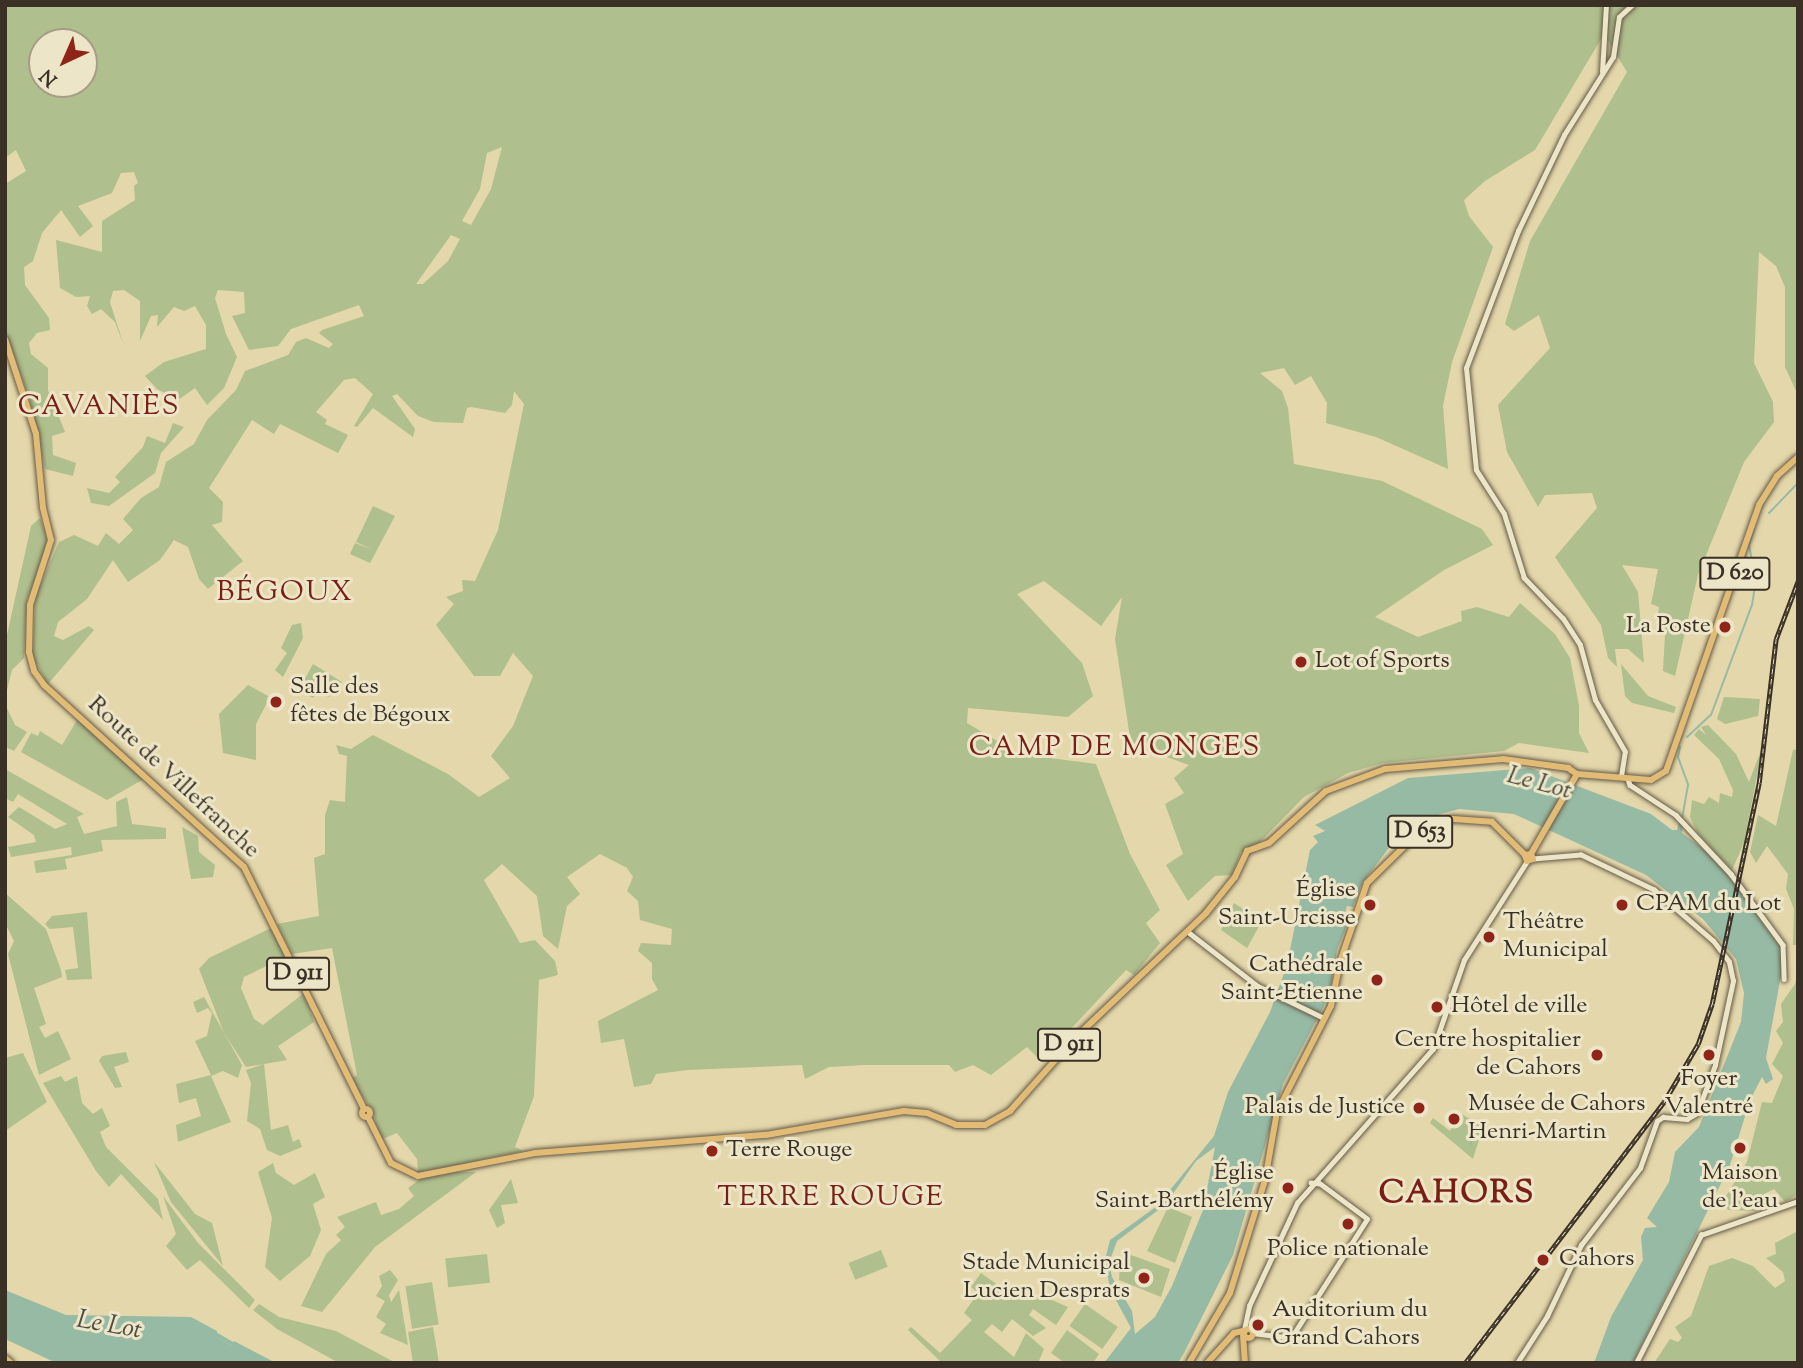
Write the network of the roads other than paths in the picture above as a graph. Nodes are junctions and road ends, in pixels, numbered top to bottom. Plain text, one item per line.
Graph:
1 (1606, 5) edge
2 (1632, 5) edge
3 (1603, 72) junction
4 (5, 339) edge
5 (1798, 457) edge
6 (1575, 777) junction
7 (1625, 777) junction
8 (1529, 857) junction
9 (1186, 930) junction
10 (1784, 979) dead end
11 (1323, 1017) junction
12 (1321, 1172) junction
13 (1310, 1183) junction
14 (1320, 1184) junction
15 (1798, 1201) edge
16 (1246, 1333) junction
17 (5, 1358) edge
18 (11, 1363) edge
19 (1189, 1363) edge
20 (1207, 1363) edge
21 (1243, 1363) edge
22 (1517, 1363) edge
23 (1636, 1363) edge

1 - 3 street
2 - 3 street
3 - 7 street
4 - 9 main road, Route de Villefranche / D 911
5 - 7 main road, D 620
6 - 7 main road, D 620
6 - 8 main road
6 - 9 main road, D 911
7 - 10 street
8 - 11 main road, D 653
8 - 12 street
8 - 22 street
9 - 11 street
11 - 19 main road, D 653
12 - 13 street
12 - 14 street
13 - 14 street
13 - 16 street
14 - 16 street
15 - 23 street
16 - 20 main road
16 - 21 main road
17 - 18 main road

